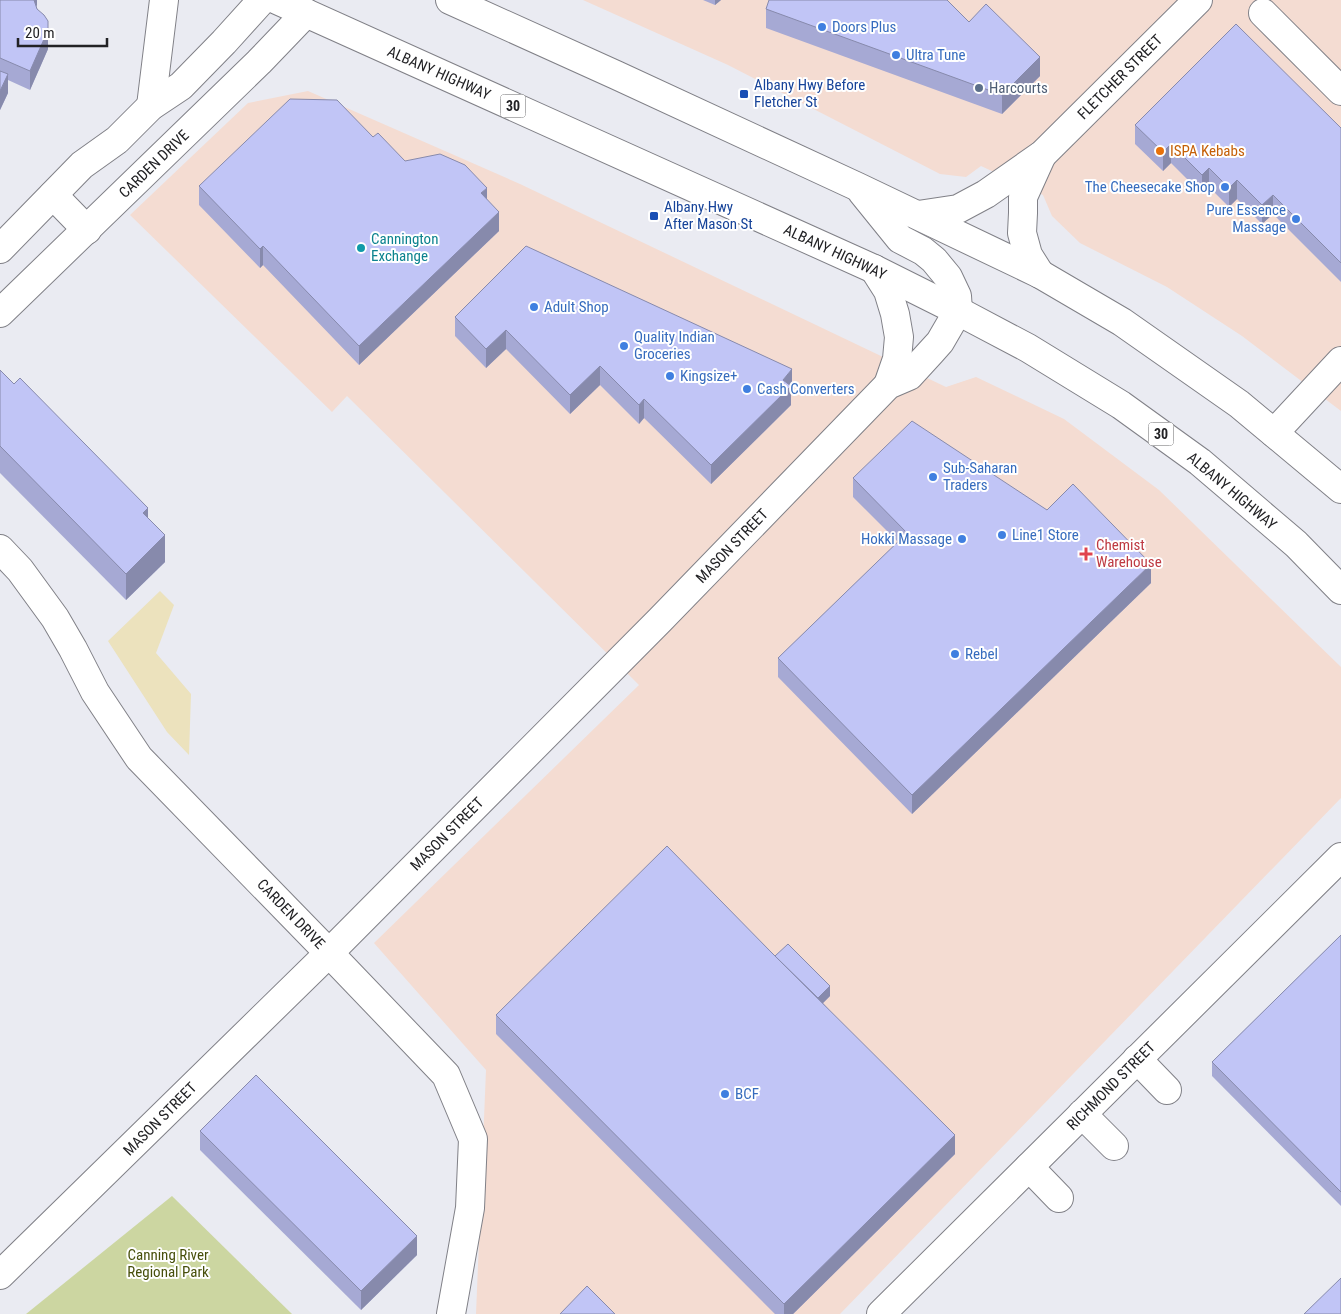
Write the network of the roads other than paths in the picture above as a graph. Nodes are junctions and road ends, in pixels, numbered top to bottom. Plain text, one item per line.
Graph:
1 (164, 0) edge
2 (262, 0) edge
3 (277, 0) edge
4 (1198, 0) edge
5 (460, 3) edge
6 (306, 13) junction
7 (1263, 13) dead end
8 (1341, 91) edge
9 (150, 106) junction
10 (1043, 154) junction
11 (858, 187) junction
12 (53, 195) junction
13 (918, 215) junction
14 (87, 230) junction
15 (0, 249) edge
16 (874, 269) junction
17 (1040, 274) junction
18 (958, 311) junction
19 (0, 313) edge
20 (1341, 362) edge
21 (888, 385) junction
22 (1274, 433) junction
23 (1340, 486) edge
24 (0, 549) edge
25 (1341, 590) edge
26 (1341, 857) edge
27 (329, 953) junction
28 (1138, 1059) junction
29 (1167, 1090) dead end
30 (1082, 1114) junction
31 (1114, 1146) dead end
32 (1029, 1167) junction
33 (1059, 1198) dead end
34 (0, 1275) edge
35 (451, 1314) edge
36 (881, 1314) edge

1 - 9 main road
2 - 9 main road
3 - 6 main road, ALBANY HIGHWAY / 30
4 - 10 main road, FLETCHER STREET
5 - 11 main road
6 - 14 main road, CARDEN DRIVE
6 - 16 main road, ALBANY HIGHWAY / 30
7 - 8 main road
9 - 12 main road
10 - 13 main road, FLETCHER STREET
10 - 17 main road, FLETCHER STREET
11 - 13 main road
11 - 18 main road
12 - 14 main road
12 - 15 main road
13 - 17 main road
14 - 19 main road, CARDEN DRIVE
16 - 18 main road, ALBANY HIGHWAY / 30
16 - 21 main road, MASON STREET
17 - 22 main road
18 - 21 main road, MASON STREET
18 - 25 main road, ALBANY HIGHWAY / 30
20 - 22 main road
21 - 27 main road, MASON STREET
22 - 23 main road
24 - 27 main road, CARDEN DRIVE
26 - 28 main road, RICHMOND STREET
27 - 34 main road, MASON STREET
27 - 35 main road, CARDEN DRIVE
28 - 29 main road
28 - 30 main road, RICHMOND STREET
30 - 31 main road
30 - 32 main road, RICHMOND STREET
32 - 33 main road
32 - 36 main road, RICHMOND STREET

